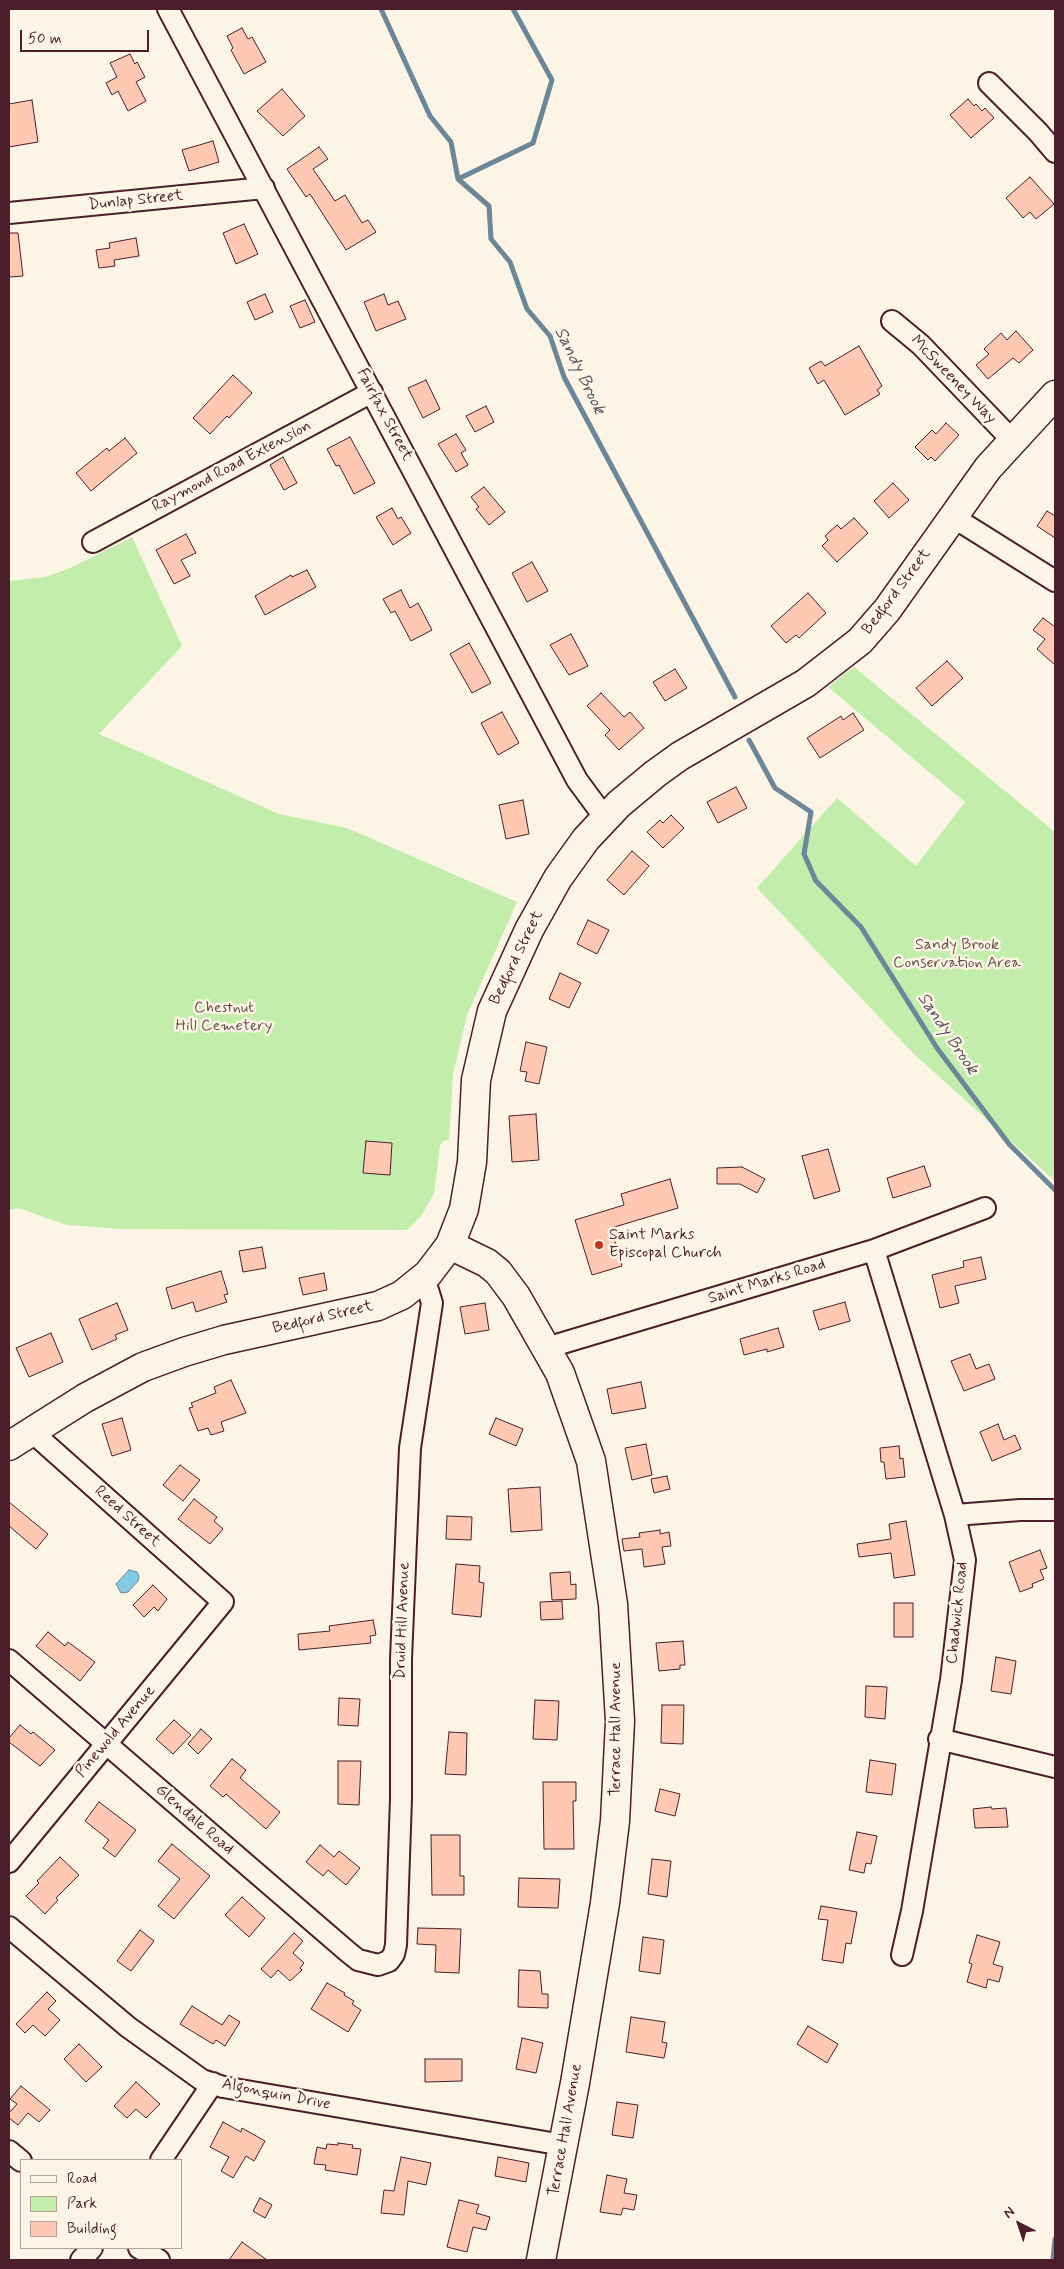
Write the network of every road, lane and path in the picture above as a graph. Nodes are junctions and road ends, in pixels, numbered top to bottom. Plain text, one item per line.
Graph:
1 (168, 9) edge
2 (989, 83) dead end
3 (1055, 152) edge
4 (264, 188) junction
5 (9, 214) edge
6 (892, 321) dead end
7 (372, 392) junction
8 (1055, 395) edge
9 (1012, 440) junction
10 (953, 517) junction
11 (93, 542) dead end
12 (1055, 581) edge
13 (605, 818) junction
14 (985, 1208) dead end
15 (450, 1245) junction
16 (874, 1250) junction
17 (421, 1280) junction
18 (546, 1348) junction
19 (20, 1439) edge
20 (1055, 1510) edge
21 (956, 1515) junction
22 (223, 1602) joint
23 (9, 1660) edge
24 (939, 1739) junction
25 (106, 1744) junction
26 (1055, 1767) edge
27 (9, 1862) edge
28 (9, 1927) edge
29 (902, 1955) dead end
30 (386, 1963) joint
31 (213, 2083) junction
32 (563, 2146) junction
33 (9, 2151) edge
34 (162, 2159) edge
35 (20, 2161) edge
36 (91, 2249) edge
37 (140, 2249) edge
38 (81, 2260) edge
39 (159, 2260) edge
40 (541, 2260) edge

1 - 4 street, Fairfax Street
2 - 3 street
4 - 5 street, Dunlap Street
4 - 7 street, Fairfax Street
6 - 9 street, McSweeney Way
7 - 11 street, Raymond Road Extension
7 - 13 street, Fairfax Street
8 - 9 main road, Bedford Street
9 - 10 main road, Bedford Street
10 - 12 street
10 - 13 main road, Bedford Street
13 - 15 main road, Bedford Street
14 - 16 street, Saint Marks Road
15 - 17 main road, Bedford Street
15 - 18 main road, Terrace Hall Avenue
16 - 18 street, Saint Marks Road
16 - 21 street, Chadwick Road
17 - 19 main road, Bedford Street
17 - 30 street, Druid Hill Avenue
18 - 32 main road, Terrace Hall Avenue
19 - 22 street, Reed Street
20 - 21 street
21 - 24 street, Chadwick Road
22 - 25 street, Pinewold Avenue
23 - 25 street, Glendale Road
24 - 26 street
24 - 29 street, Chadwick Road
25 - 27 street, Pinewold Avenue
25 - 30 street, Glendale Road
28 - 31 street, Algonquin Drive
31 - 32 street, Algonquin Drive
31 - 34 street
32 - 40 main road, Terrace Hall Avenue
33 - 35 street
36 - 38 street
37 - 39 street

